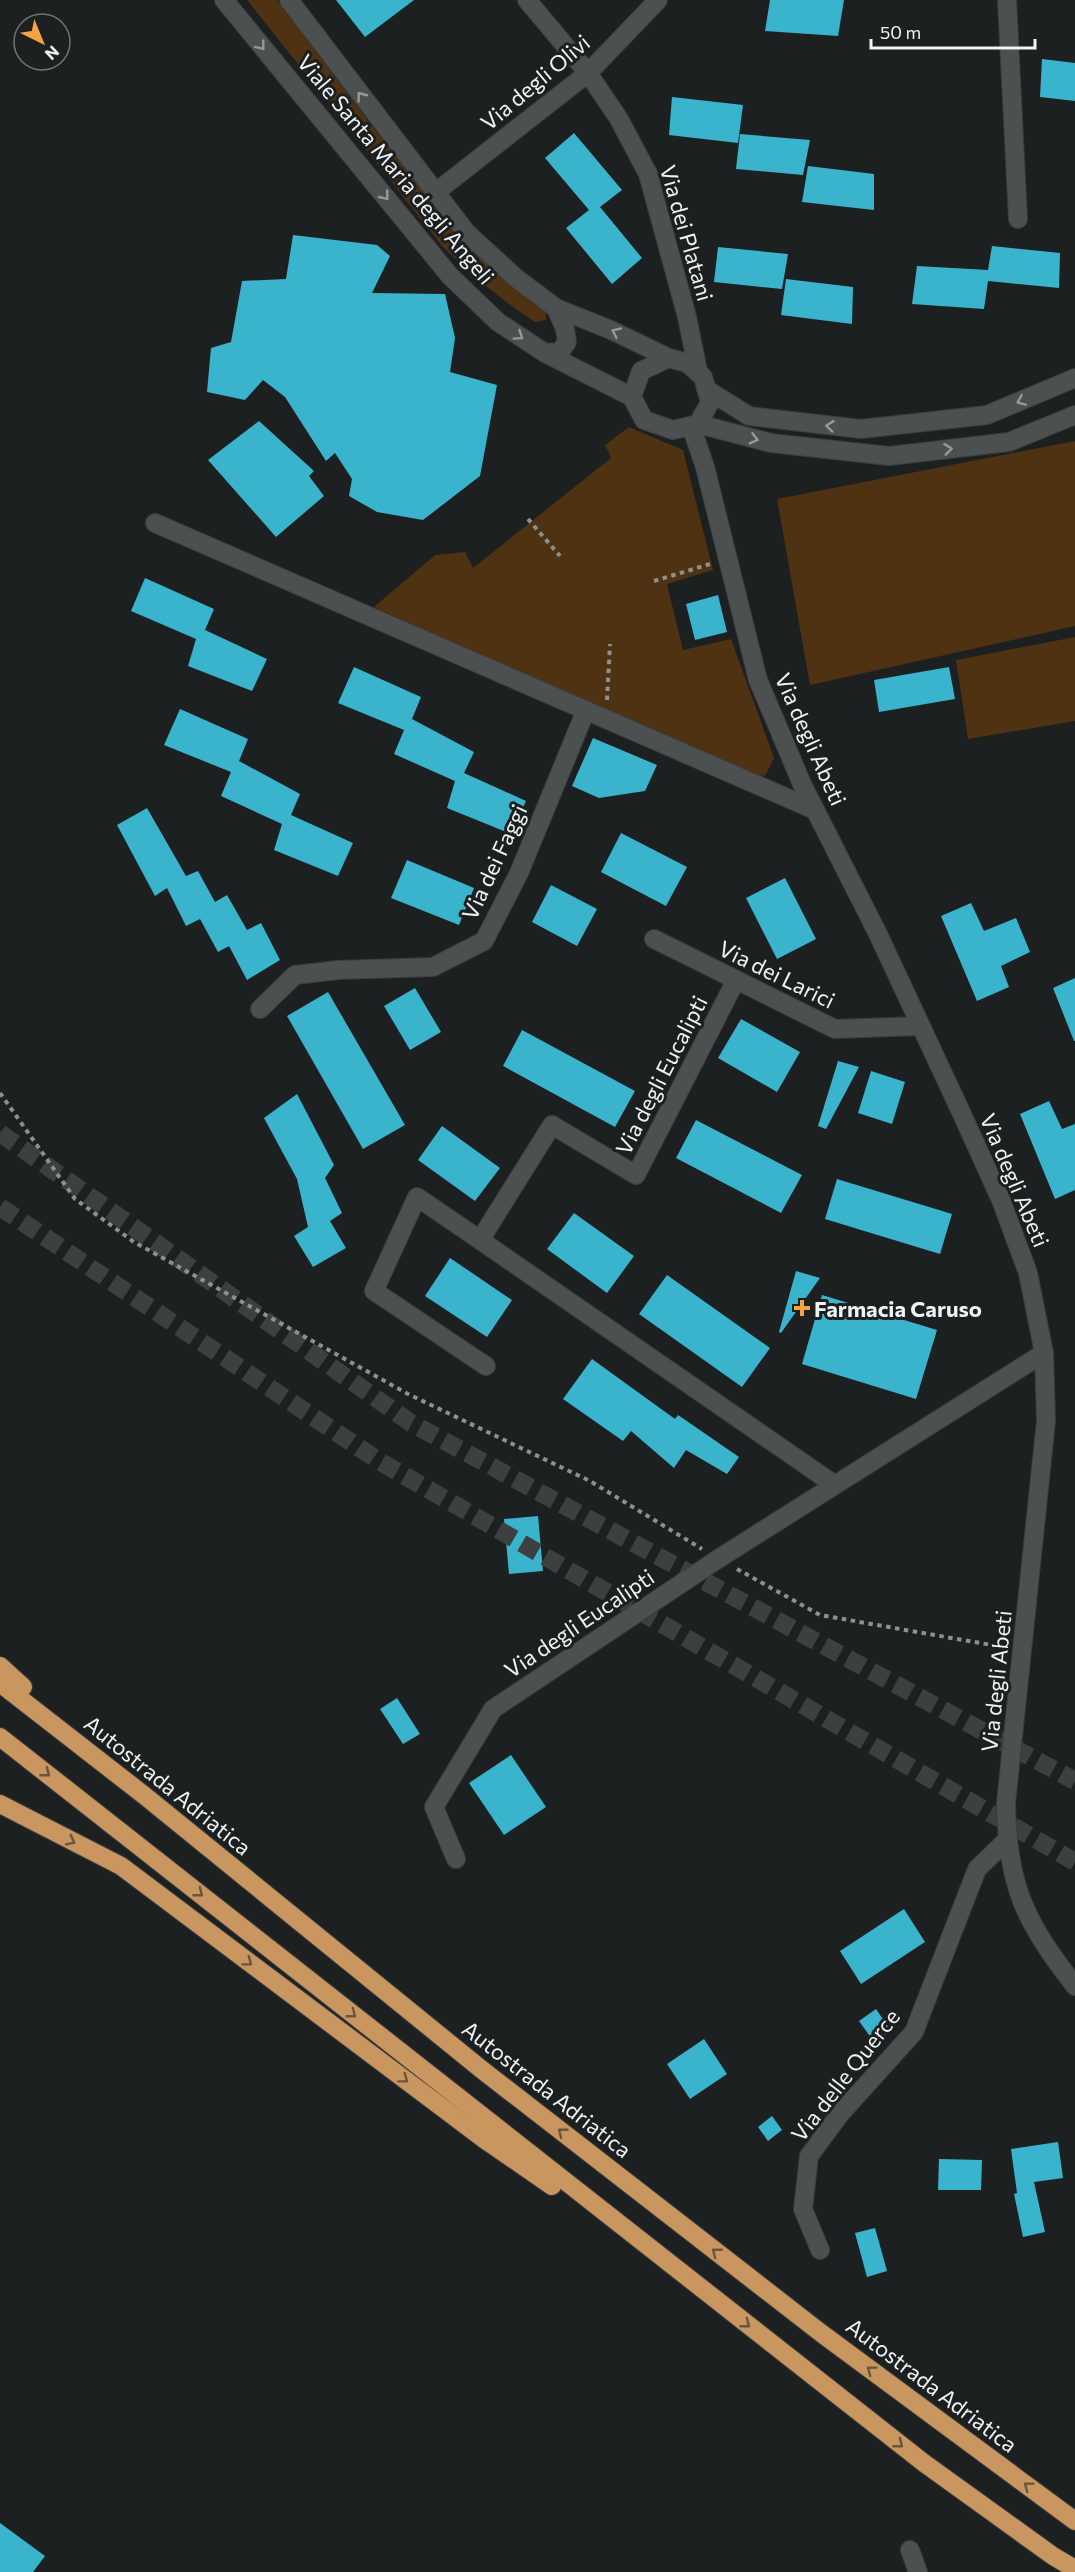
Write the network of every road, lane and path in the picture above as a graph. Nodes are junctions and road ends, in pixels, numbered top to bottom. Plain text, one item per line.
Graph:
1 (224, 0) edge
2 (289, 0) edge
3 (527, 0) edge
4 (658, 0) edge
5 (1006, 0) edge
6 (588, 73) junction
7 (436, 192) junction
8 (1018, 219) dead end
9 (556, 308) junction
10 (545, 353) junction
11 (669, 358) junction
12 (698, 371) junction
13 (1074, 382) edge
14 (706, 389) junction
15 (632, 397) junction
16 (1075, 415) edge
17 (694, 425) junction
18 (861, 429) junction
19 (855, 453) junction
20 (528, 519) dead end
21 (155, 523) dead end
22 (560, 556) dead end
23 (728, 558) junction
24 (654, 581) dead end
25 (610, 644) dead end
26 (586, 711) junction
27 (605, 719) junction
28 (815, 810) junction
29 (654, 939) dead end
30 (736, 981) junction
31 (260, 1009) dead end
32 (921, 1026) junction
33 (0, 1093) edge
34 (480, 1240) junction
35 (1044, 1353) junction
36 (486, 1366) dead end
37 (835, 1485) junction
38 (718, 1559) junction
39 (1024, 1651) junction
40 (0, 1666) edge
41 (0, 1683) edge
42 (0, 1737) edge
43 (146, 1796) junction
44 (0, 1804) edge
45 (1007, 1840) junction
46 (456, 1859) dead end
47 (1075, 1986) edge
48 (820, 2250) dead end
49 (683, 2275) junction
50 (1075, 2521) edge
51 (910, 2550) dead end
52 (1075, 2570) edge
53 (918, 2572) edge

1 -> 10 street, Viale Santa Maria degli Angeli
7 -> 2 street, Viale Santa Maria degli Angeli
3 - 6 street, Via dei Platani
4 - 6 street, Via degli Olivi
5 - 8 street
6 - 7 street, Via degli Olivi
6 - 12 street, Via dei Platani
7 - 9 street, Viale Santa Maria degli Angeli
9 - 10 street
11 -> 9 street, Viale Santa Maria degli Angeli
10 - 15 street, Viale Santa Maria degli Angeli
11 - 12 street, Viale Santa Maria degli Angeli
11 - 15 street
12 - 14 street
13 -> 18 street
14 - 17 street
18 -> 14 street
15 - 17 street
19 -> 16 street
17 -> 19 street
17 - 23 street, Via degli Abeti
18 - 19 street
20 - 22 path
21 - 26 street
23 - 24 path
23 - 28 street, Via degli Abeti
25 - 27 path
26 - 27 street
26 - 31 street, Via dei Faggi
27 - 28 street
28 - 32 street, Via degli Abeti
29 - 30 street, Via dei Larici
30 - 32 street, Via dei Larici
30 - 34 street, Via degli Eucalipti
32 - 35 street, Via degli Abeti
33 - 38 path
34 - 36 street
34 - 37 street
35 - 37 street, Via degli Eucalipti
35 - 39 street, Via degli Abeti
37 - 38 street, Via degli Eucalipti
38 - 39 path
38 - 46 street, Via degli Eucalipti
39 - 45 street, Via degli Abeti
40 - 43 highway
41 - 43 highway, Autostrada Adriatica
42 -> 49 highway
50 -> 43 highway, Autostrada Adriatica
44 -> 49 highway
45 - 47 street, Via degli Abeti
45 - 48 street, Via delle Querce
49 -> 52 highway
51 - 53 street

